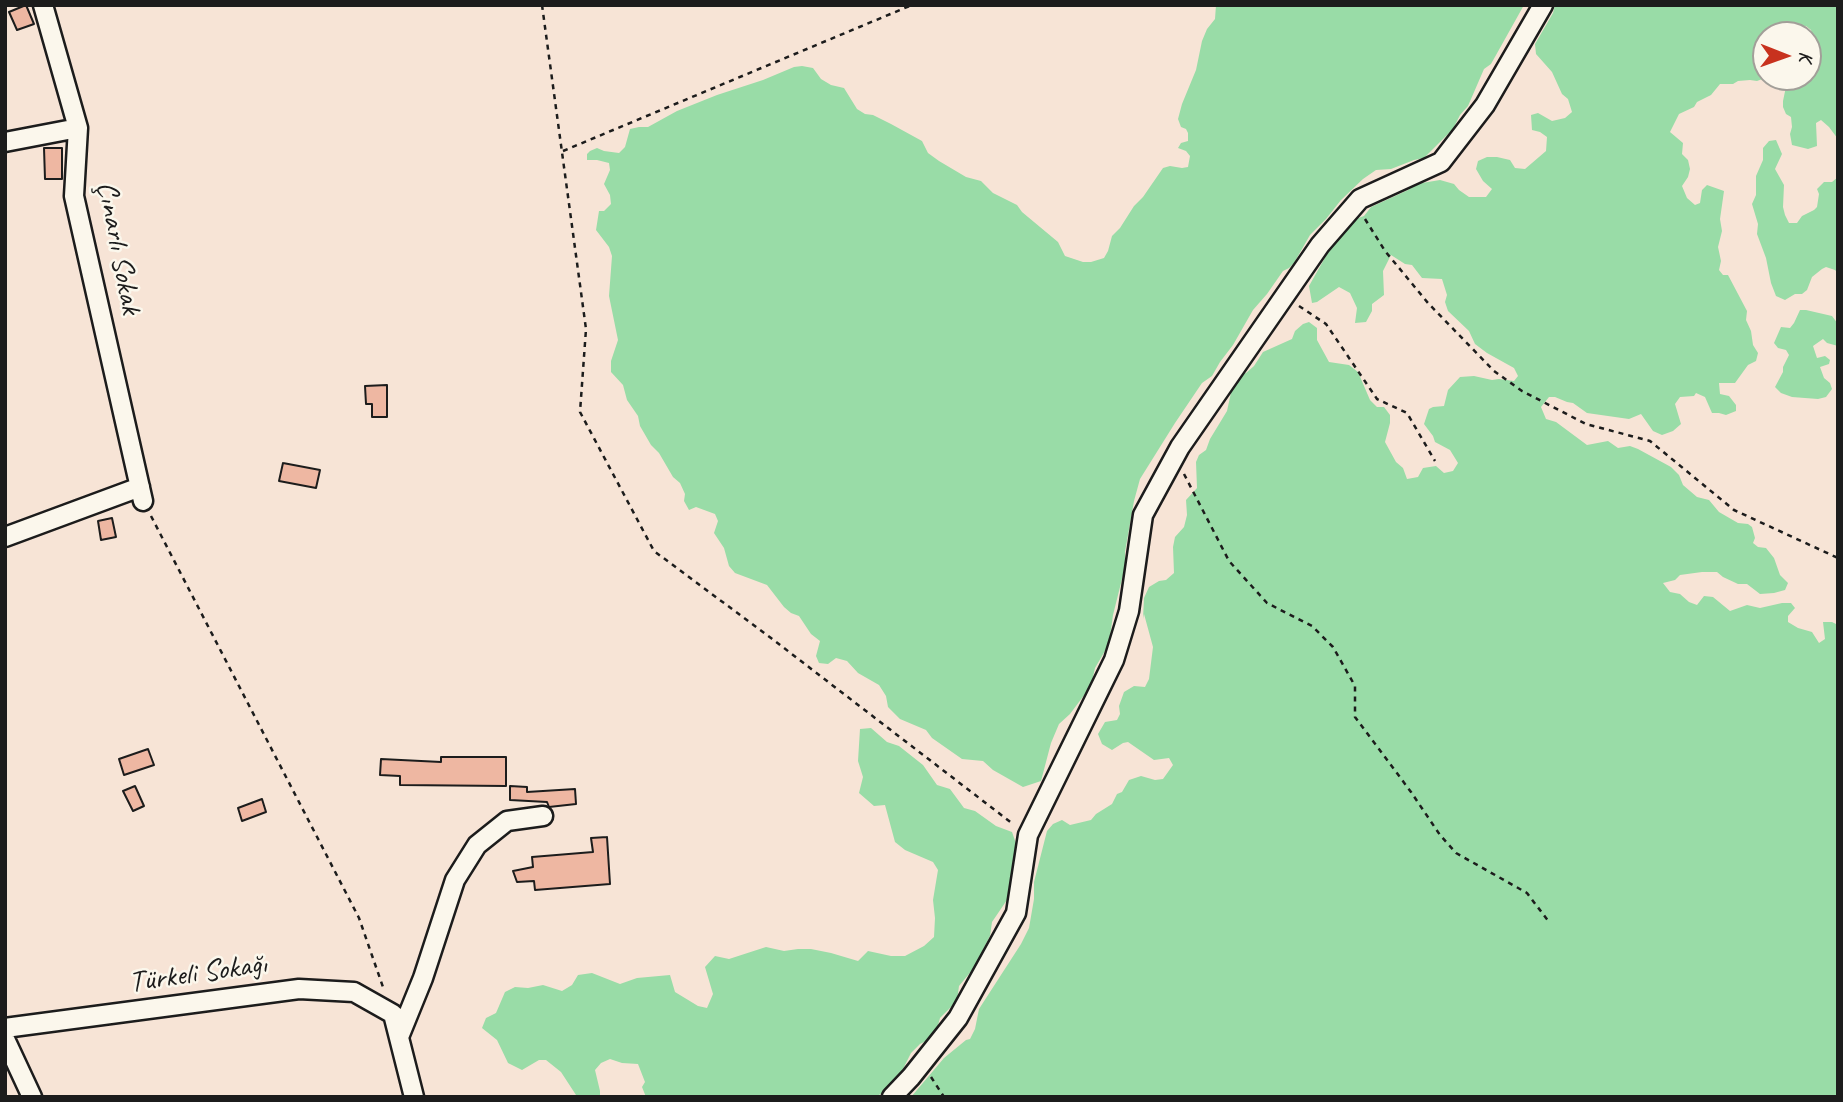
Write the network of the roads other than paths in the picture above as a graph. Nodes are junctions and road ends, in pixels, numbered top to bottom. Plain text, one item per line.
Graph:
1 (43, 5) edge
2 (1543, 5) edge
3 (78, 128) junction
4 (5, 142) edge
5 (5, 537) edge
6 (542, 816) dead end
7 (5, 1028) edge
8 (399, 1037) junction
9 (5, 1039) edge
10 (32, 1097) edge
11 (414, 1097) edge
12 (892, 1097) edge

1 - 3 street, Çınarlı Sokak
2 - 12 street
3 - 4 street
3 - 5 street, Çınarlı Sokak
6 - 8 street
7 - 8 street, Türkeli Sokağı
8 - 11 street
9 - 10 street

